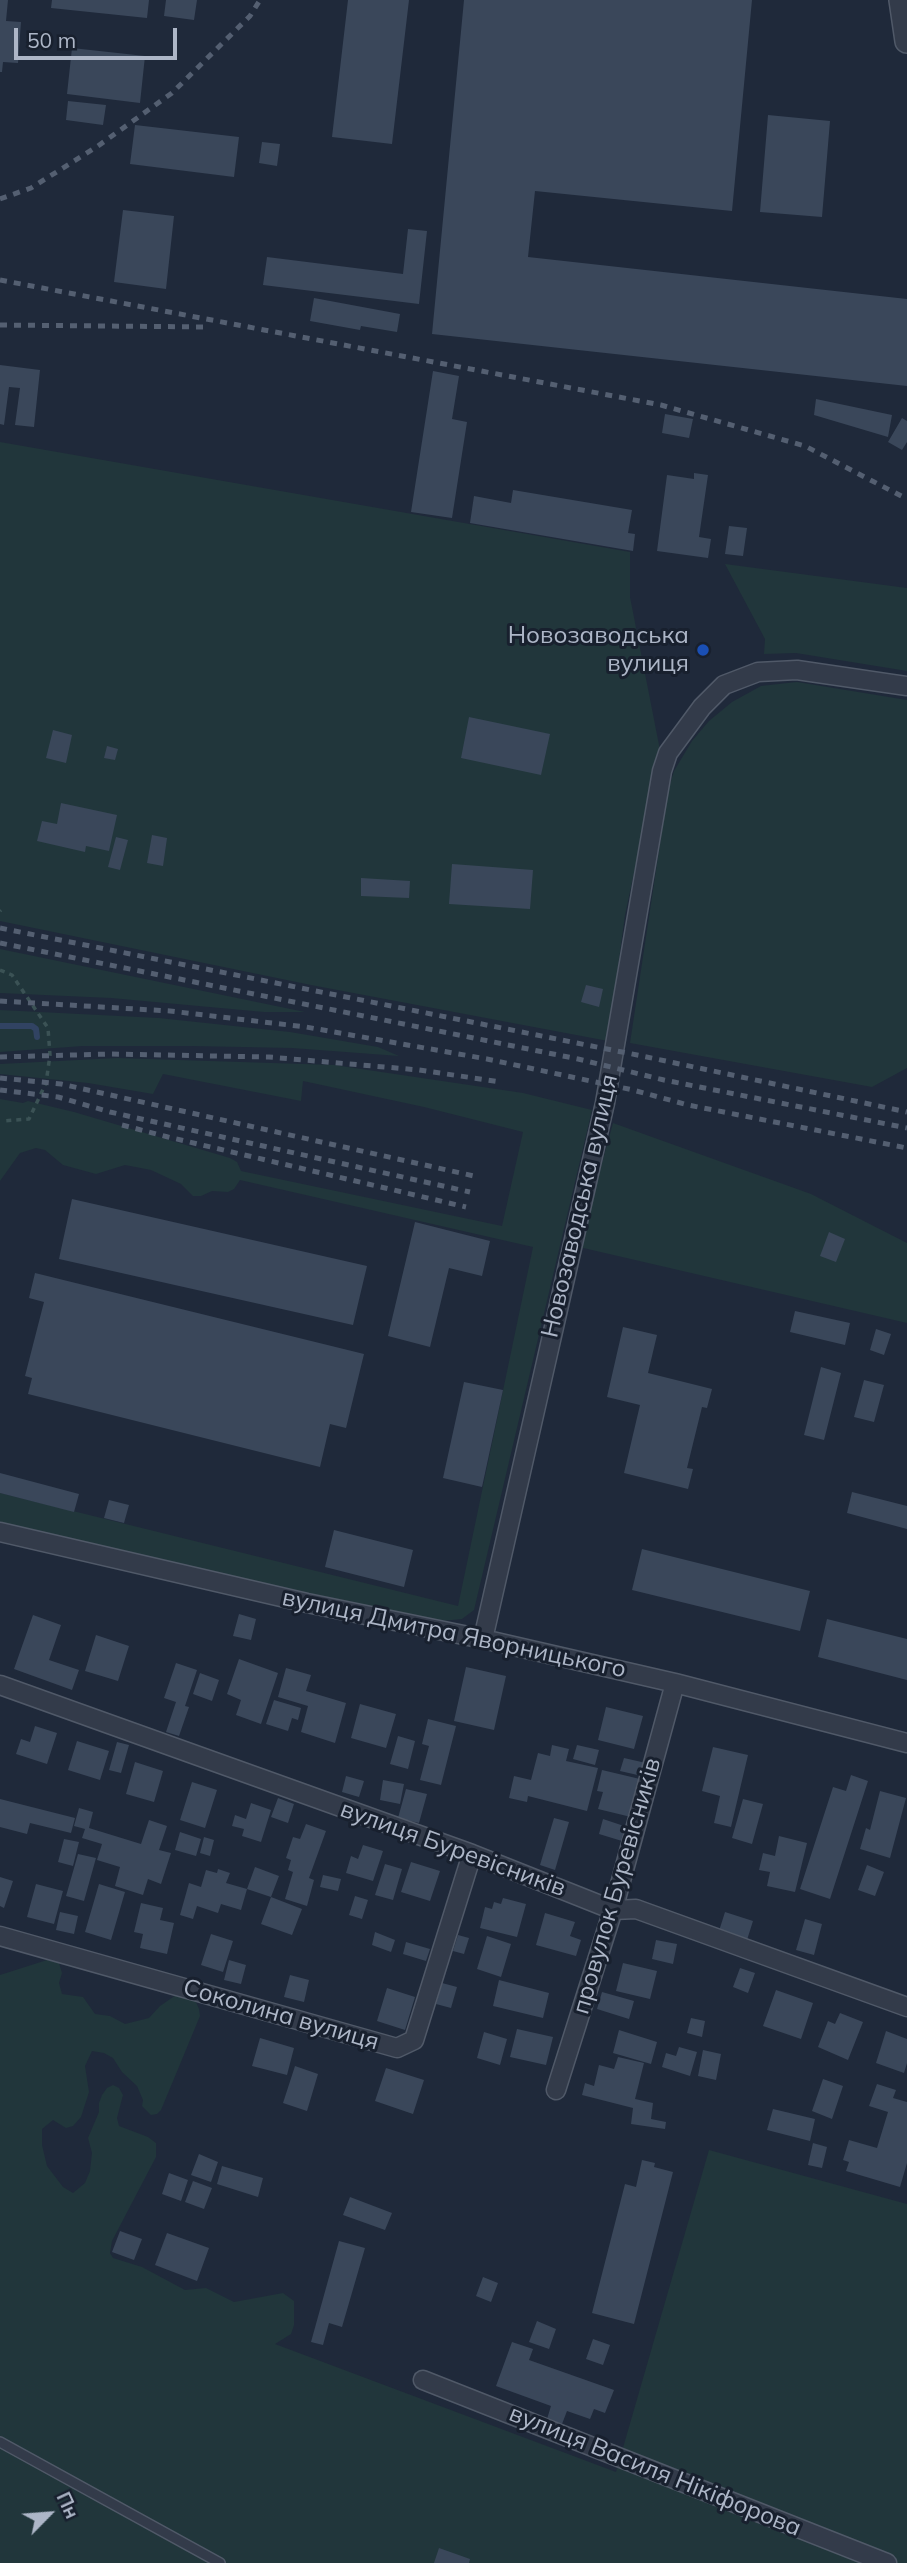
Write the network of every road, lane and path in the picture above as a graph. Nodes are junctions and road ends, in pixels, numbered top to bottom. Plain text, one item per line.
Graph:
1 (901, 0) edge
2 (907, 41) edge
3 (907, 686) edge
4 (0, 970) edge
5 (2, 1121) edge
6 (0, 1532) edge
7 (484, 1639) junction
8 (675, 1683) junction
9 (0, 1685) edge
10 (907, 1743) edge
11 (472, 1854) junction
12 (613, 1910) junction
13 (0, 1936) edge
14 (907, 2007) edge
15 (556, 2090) dead end
16 (424, 2380) dead end
17 (0, 2442) edge
18 (220, 2563) edge
19 (887, 2563) edge

1 - 2 street
3 - 7 street, Новозаводська вулиця
4 - 5 path
6 - 7 street, вулиця Дмитра Яворницького
7 - 8 street, вулиця Дмитра Яворницького
8 - 10 street, вулиця Дмитра Яворницького
8 - 12 street, провулок Буревісників
9 - 11 street, вулиця Буревісників
11 - 12 street, вулиця Буревісників
11 - 13 street, Соколина вулиця
12 - 14 street, вулиця Буревісників
12 - 15 street, провулок Буревісників
16 - 19 street, вулиця Василя Нікіфорова
17 - 18 lane

